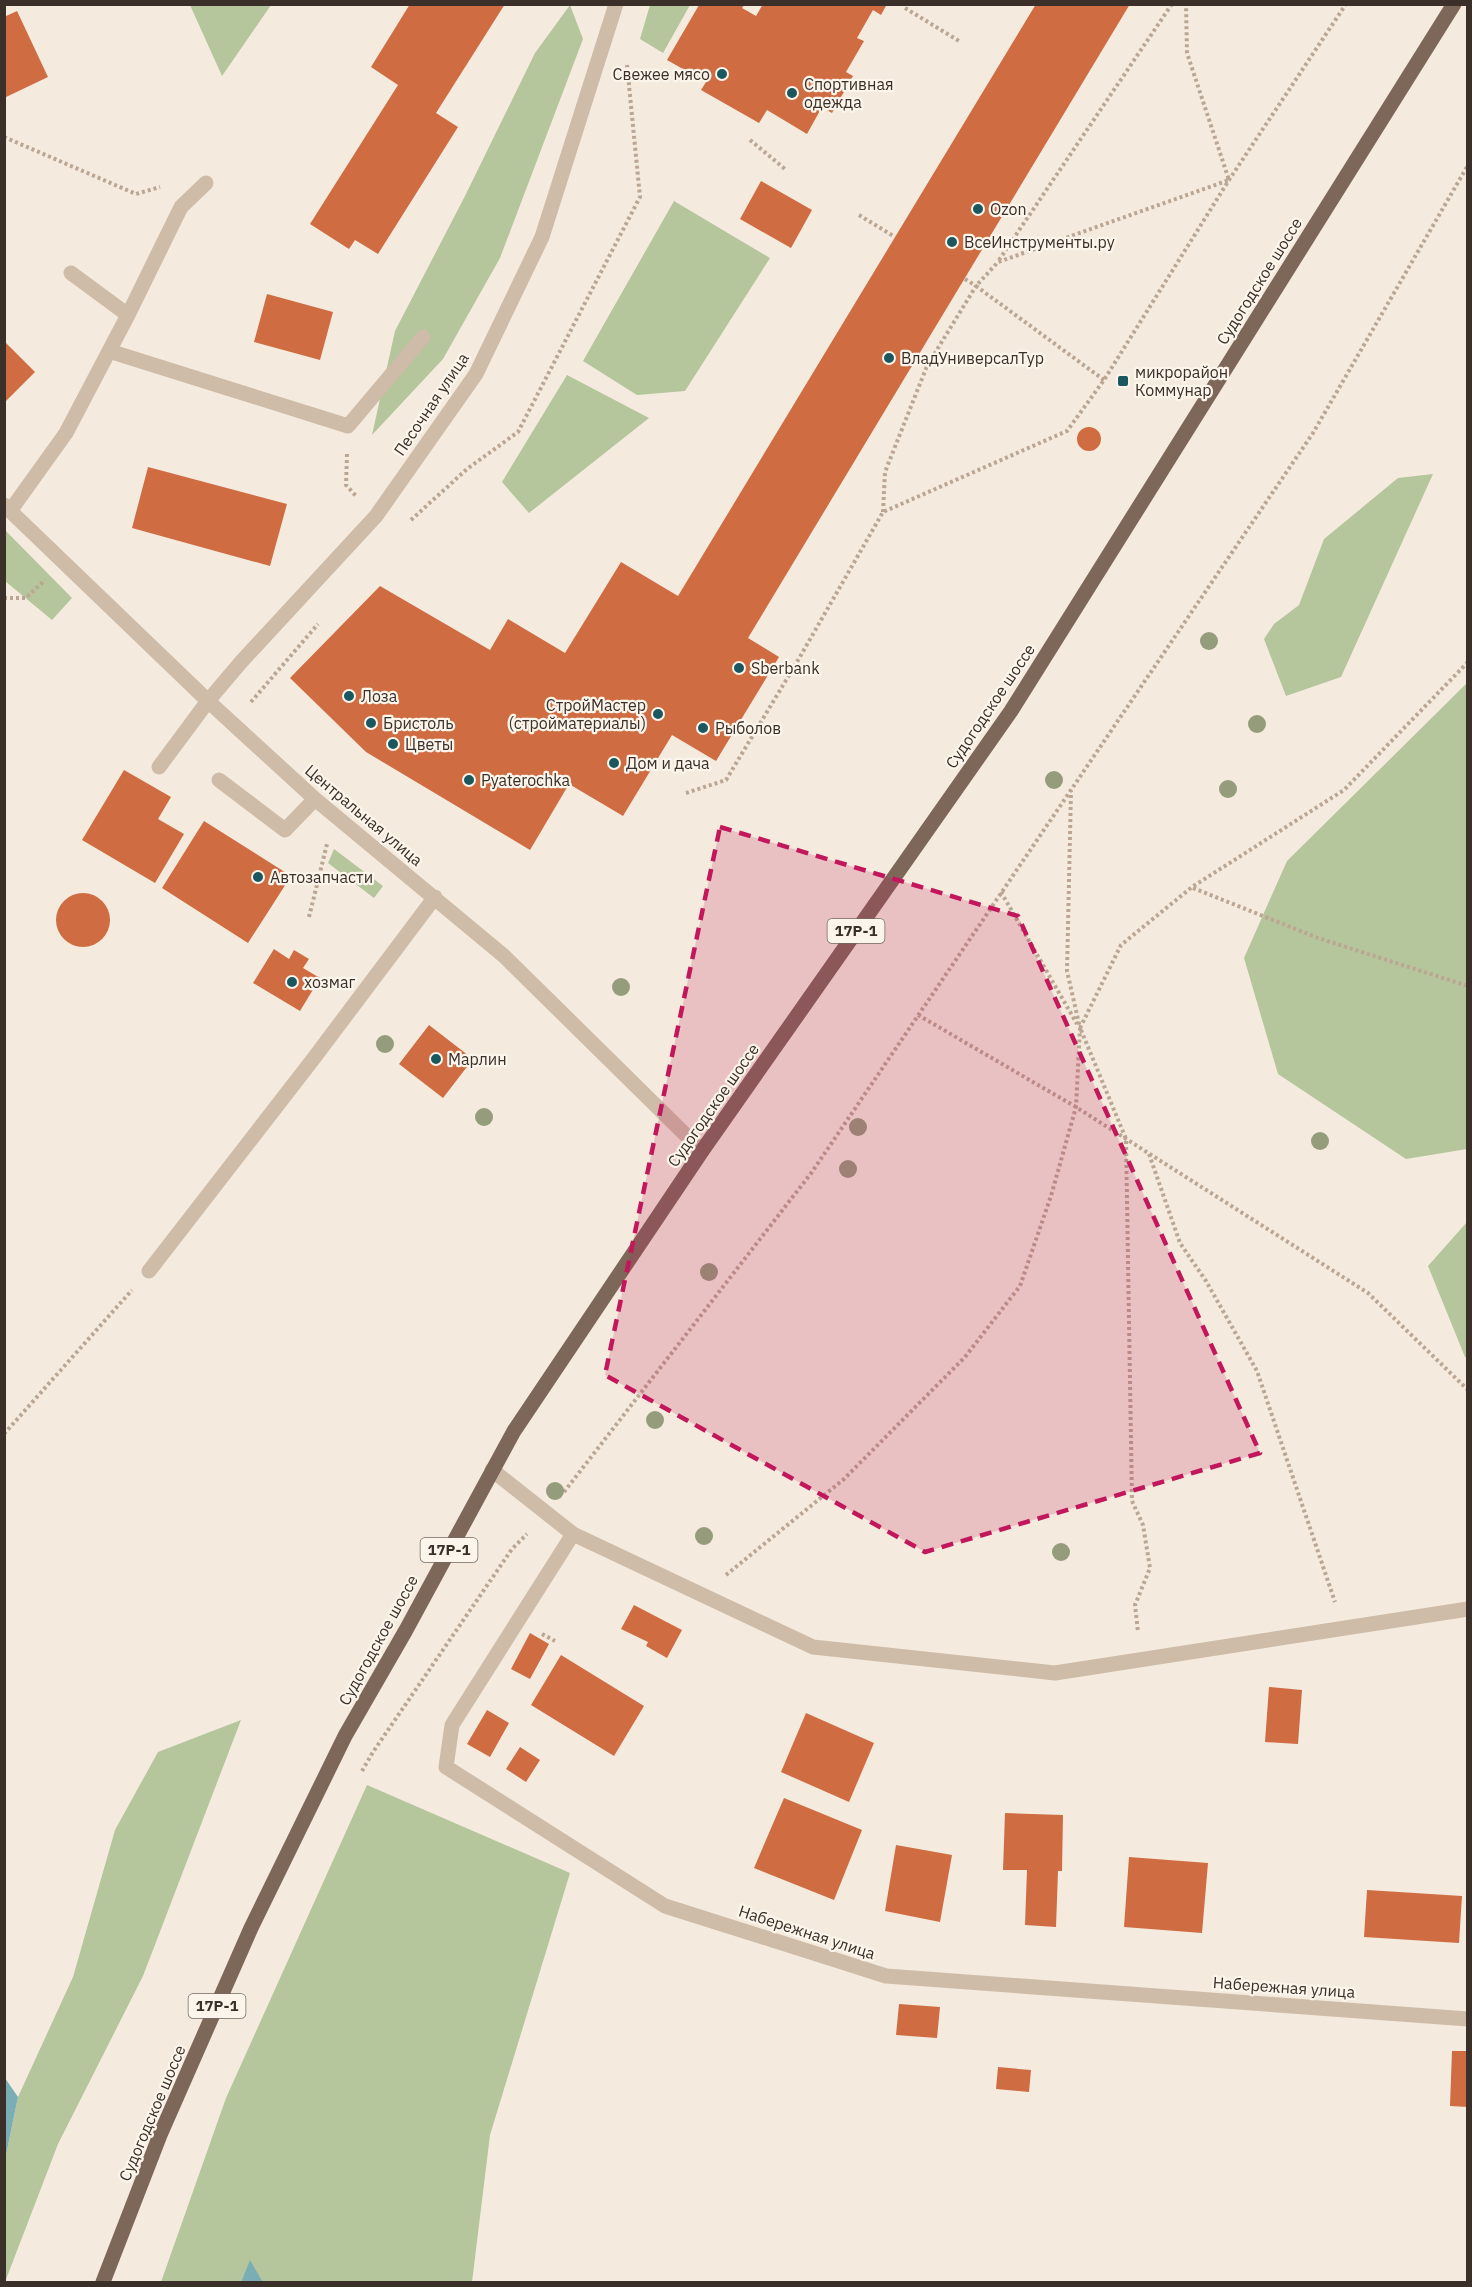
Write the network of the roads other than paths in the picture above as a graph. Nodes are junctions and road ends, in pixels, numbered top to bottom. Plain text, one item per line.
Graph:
1 (616, 4) edge
2 (1454, 4) edge
3 (206, 183) dead end
4 (71, 273) dead end
5 (128, 315) junction
6 (423, 337) dead end
7 (109, 351) junction
8 (7, 508) edge
9 (208, 701) junction
10 (159, 767) dead end
11 (219, 780) dead end
12 (315, 799) junction
13 (435, 897) junction
14 (702, 1151) junction
15 (148, 1271) road end
16 (492, 1470) junction
17 (573, 1534) junction
18 (1467, 1609) edge
19 (1467, 2019) edge
20 (103, 2283) edge

1 - 9 street, Песочная улица
2 - 14 main road, Судогодское шоссе / 17Р-1
3 - 5 street
4 - 5 street
5 - 7 street
6 - 7 street
7 - 8 street
8 - 9 street, Центральная улица
9 - 10 street, Песочная улица
9 - 12 street, Центральная улица
11 - 12 street
12 - 13 street, Центральная улица
13 - 14 street, Центральная улица
13 - 15 street
14 - 16 main road, Судогодское шоссе / 17Р-1
16 - 17 street
16 - 20 main road, Судогодское шоссе / 17Р-1
17 - 18 street
17 - 19 street, Набережная улица

